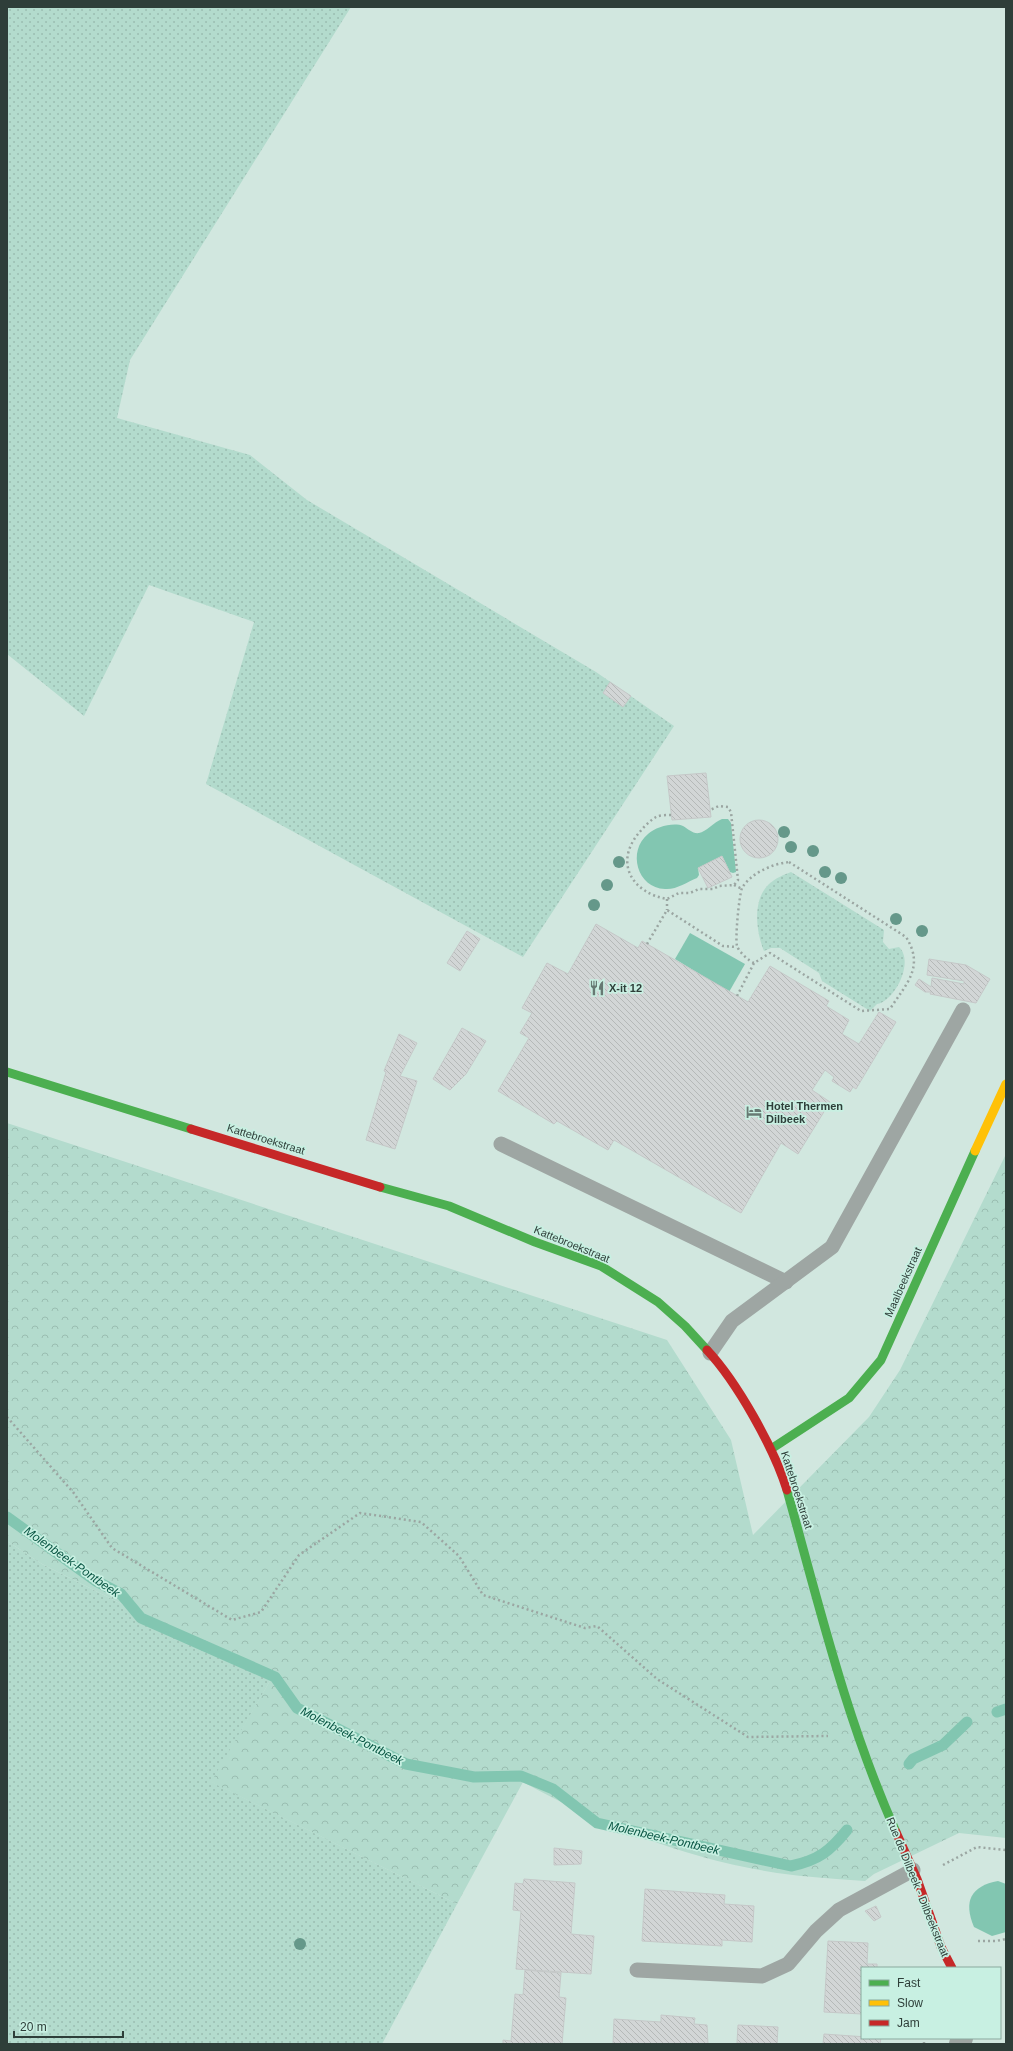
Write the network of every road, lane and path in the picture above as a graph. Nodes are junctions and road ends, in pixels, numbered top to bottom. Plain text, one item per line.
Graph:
1 (710, 810) dead end
2 (671, 814) dead end
3 (734, 885) junction
4 (742, 889) junction
5 (667, 899) junction
6 (667, 910) junction
7 (647, 944) dead end
8 (737, 947) junction
9 (754, 963) junction
10 (737, 996) dead end
11 (963, 1010) dead end
12 (7, 1072) edge
13 (1006, 1084) edge
14 (501, 1144) dead end
15 (786, 1282) junction
16 (710, 1353) junction
17 (7, 1417) edge
18 (771, 1449) junction
19 (859, 1735) junction
20 (884, 1805) joint
21 (1006, 1850) edge
22 (915, 1874) junction
23 (1006, 1938) edge
24 (978, 1940) dead end
25 (952, 1967) edge
26 (637, 1970) dead end

1 - 3 path
2 - 5 path
3 - 4 path
3 - 5 path
4 - 8 path
4 - 9 path
5 - 6 path
6 - 7 path
6 - 8 path
8 - 9 path
9 - 10 path
11 - 15 lane
12 - 16 street, Kattebroekstraat
13 - 18 street, Maalbeekstraat
14 - 15 lane
15 - 16 lane
16 - 18 street, Kattebroekstraat
17 - 19 path
18 - 19 street, Kattebroekstraat
19 - 20 street, Kattebroekstraat
20 - 22 street, Rue de Dilbeek - Dilbeekstraat
21 - 22 path
22 - 25 street, Rue de Dilbeek - Dilbeekstraat
22 - 26 lane
23 - 24 path

